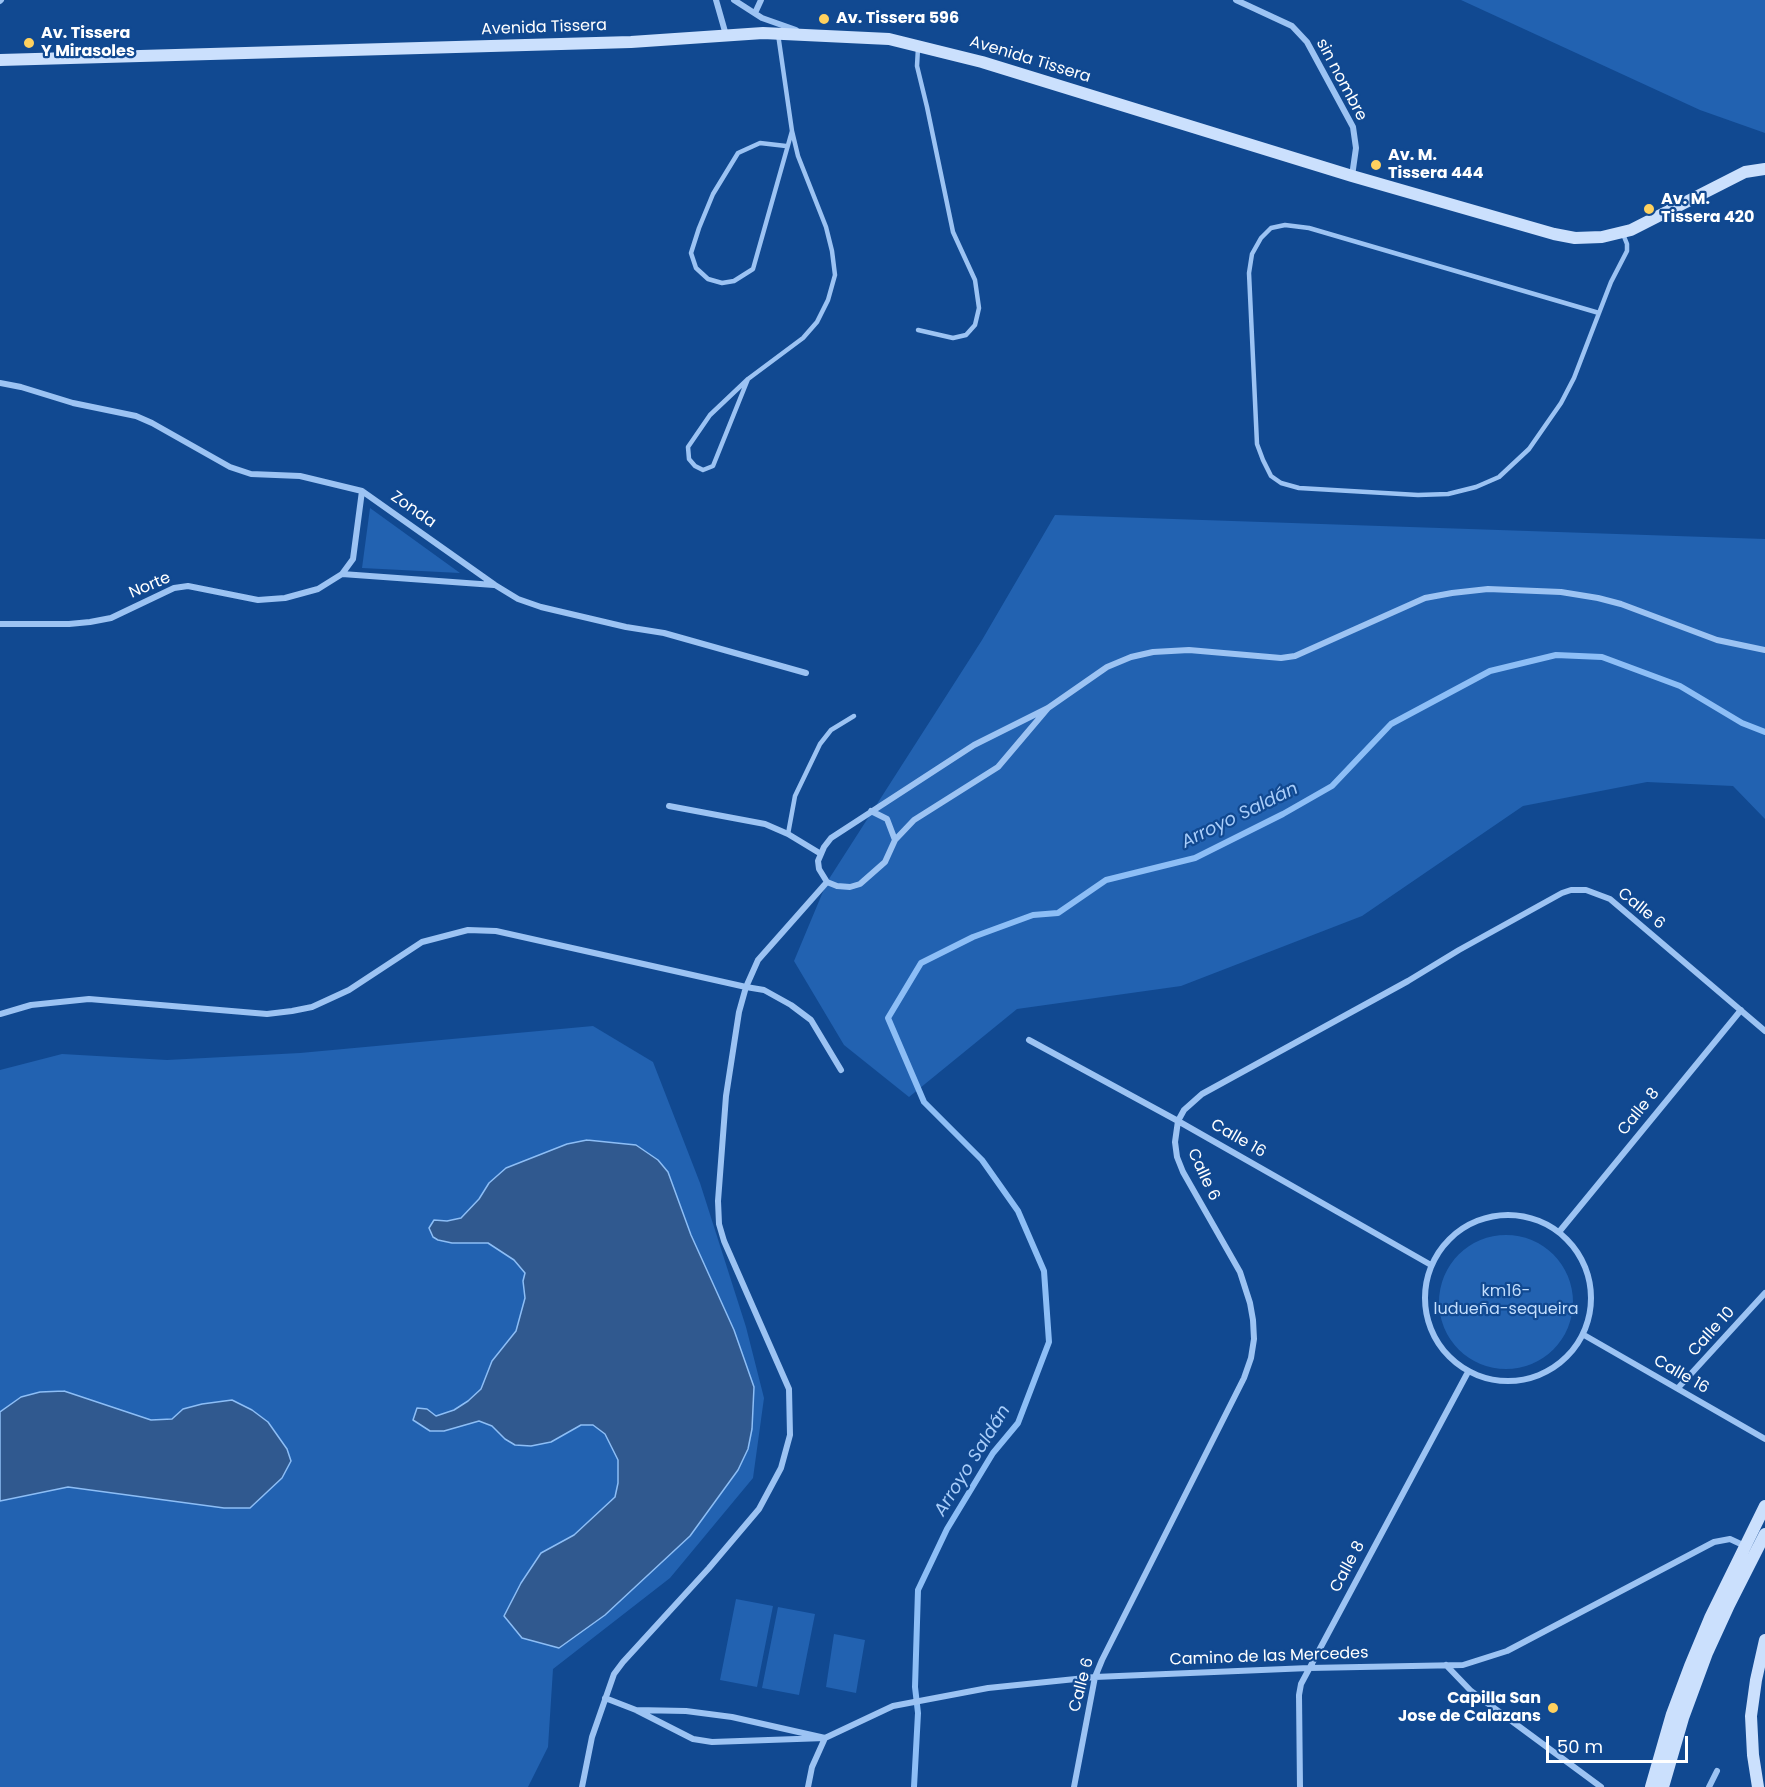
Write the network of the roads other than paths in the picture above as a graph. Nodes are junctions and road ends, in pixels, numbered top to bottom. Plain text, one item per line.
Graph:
1 (716, 0) edge
2 (735, 0) edge
3 (761, 0) edge
4 (1236, 0) edge
5 (755, 13) junction
6 (778, 33) junction
7 (808, 34) junction
8 (726, 35) junction
9 (918, 45) junction
10 (0, 60) edge
11 (792, 131) junction
12 (786, 147) junction
13 (1765, 169) edge
14 (1352, 176) junction
15 (1622, 232) junction
16 (1599, 313) junction
17 (918, 330) dead end
18 (748, 380) junction
19 (0, 383) edge
20 (362, 491) junction
21 (342, 574) junction
22 (495, 585) junction
23 (0, 624) edge
24 (1765, 650) edge
25 (806, 673) dead end
26 (1048, 708) junction
27 (854, 716) dead end
28 (669, 806) dead end
29 (871, 810) junction
30 (788, 834) junction
31 (895, 840) junction
32 (821, 854) junction
33 (827, 882) junction
34 (746, 987) junction
35 (1741, 1010) junction
36 (0, 1014) edge
37 (1765, 1031) edge
38 (1029, 1040) dead end
39 (841, 1070) dead end
40 (1178, 1121) junction
41 (1559, 1232) junction
42 (1431, 1265) junction
43 (1765, 1293) edge
44 (1584, 1335) junction
45 (1468, 1372) junction
46 (1678, 1388) junction
47 (1765, 1439) edge
48 (1765, 1506) edge
49 (1765, 1534) edge
50 (1745, 1546) junction
51 (1765, 1640) edge
52 (1446, 1665) junction
53 (1309, 1668) junction
54 (1095, 1677) junction
55 (605, 1698) junction
56 (636, 1710) junction
57 (825, 1738) junction
58 (1718, 1771) dead end
59 (582, 1787) edge
60 (808, 1787) edge
61 (1074, 1787) edge
62 (1300, 1787) edge
63 (1601, 1787) edge
64 (1651, 1787) edge
65 (1663, 1787) edge
66 (1709, 1787) edge
67 (1758, 1787) edge

1 - 8 street
2 - 5 street
3 - 5 street
4 - 14 street, sin nombre
5 - 7 street
6 - 7 main road, Avenida Tissera
6 - 8 main road, Avenida Tissera
6 - 11 lane
7 - 9 main road, Avenida Tissera
8 - 10 main road, Avenida Tissera
9 - 14 main road, Avenida Tissera
9 - 17 lane
11 - 12 lane
11 - 18 lane
12 - 12 lane
13 - 15 main road, Avenida Tissera
14 - 15 main road, Avenida Tissera
15 - 16 lane
16 - 16 lane
18 - 18 lane
19 - 20 street, Zonda
20 - 21 street
20 - 22 street, Zonda
21 - 22 street
21 - 23 street, Norte
22 - 25 street, Zonda
24 - 26 street
26 - 29 street
26 - 31 street
27 - 30 lane
28 - 30 street
29 - 31 street
29 - 32 street
30 - 32 street
31 - 33 street
32 - 33 street
33 - 34 street
34 - 36 street
34 - 39 street
34 - 55 street
35 - 37 street, Calle 6
35 - 40 street, Calle 6
35 - 41 street, Calle 8
38 - 40 street, Calle 16
40 - 42 street, Calle 16
40 - 54 street, Calle 6
41 - 42 street
41 - 44 street
42 - 45 street
43 - 46 street, Calle 10
44 - 45 street
44 - 46 street, Calle 16
45 - 53 street, Calle 8
46 - 47 street, Calle 16
48 - 50 main road
49 - 65 main road
50 - 52 street, Camino de las Mercedes
50 - 64 main road
51 - 67 main road
52 - 53 street, Camino de las Mercedes
52 - 63 street
53 - 54 street, Camino de las Mercedes
53 - 62 street, Calle 8
54 - 57 street, Camino de las Mercedes
54 - 61 street, Calle 6
55 - 56 street
55 - 59 street
56 - 57 street
56 - 57 street
57 - 60 street
58 - 66 street

